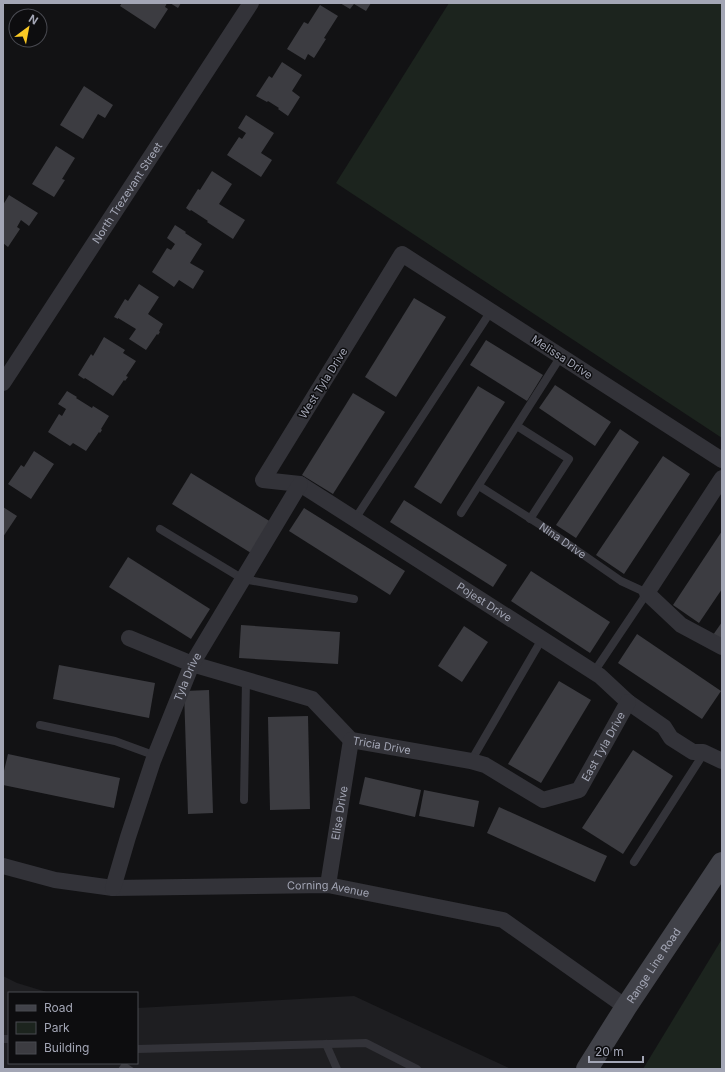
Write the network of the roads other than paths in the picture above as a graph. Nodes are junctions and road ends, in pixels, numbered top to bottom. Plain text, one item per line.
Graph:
1 (251, 3) edge
2 (402, 254) joint
3 (491, 311) junction
4 (561, 356) junction
5 (3, 383) edge
6 (517, 426) junction
7 (722, 460) edge
8 (722, 478) edge
9 (300, 484) junction
10 (479, 486) junction
11 (462, 513) dead end
12 (355, 519) junction
13 (530, 519) junction
14 (160, 529) dead end
15 (243, 579) junction
16 (647, 593) junction
17 (354, 600) dead end
18 (129, 638) dead end
19 (542, 639) junction
20 (722, 647) edge
21 (192, 664) junction
22 (594, 672) junction
23 (246, 679) junction
24 (628, 702) junction
25 (40, 725) dead end
26 (351, 740) junction
27 (704, 752) junction
28 (156, 756) junction
29 (471, 761) junction
30 (722, 761) edge
31 (579, 790) joint
32 (244, 800) dead end
33 (634, 862) dead end
34 (722, 862) edge
35 (3, 866) edge
36 (328, 885) junction
37 (113, 888) junction
38 (626, 1007) junction
39 (326, 1044) junction
40 (138, 1049) edge
41 (337, 1069) edge
42 (417, 1069) edge
43 (587, 1069) edge

1 - 5 street, North Trezevant Street
2 - 3 street, Melissa Drive
2 - 9 street, West Tyla Drive
3 - 4 street, Melissa Drive
3 - 12 lane
4 - 6 lane
4 - 7 street, Melissa Drive
6 - 10 lane
6 - 13 lane
8 - 16 street
9 - 12 street, Pojest Drive
9 - 15 street, Tyla Drive
10 - 11 lane
10 - 13 lane, Nina Drive
12 - 19 street, Pojest Drive
13 - 16 lane, Nina Drive
14 - 15 lane
15 - 17 lane
15 - 21 street, Tyla Drive
16 - 20 street, Nina Drive
16 - 22 lane
18 - 21 street, Tricia Drive
19 - 22 street, Pojest Drive
19 - 29 lane
21 - 23 street, Tricia Drive
21 - 28 street, Tyla Drive
22 - 24 street, Pojest Drive
23 - 26 street, Tricia Drive
23 - 32 lane
24 - 27 street, Pojest Drive
24 - 31 street, East Tyla Drive
25 - 28 lane
26 - 29 street, Tricia Drive
26 - 36 street, Elise Drive
27 - 30 street, Pojest Drive
27 - 33 lane
28 - 37 street, Tyla Drive
29 - 31 street, Tricia Drive
34 - 38 main road, Range Line Road
35 - 37 street, Corning Avenue
36 - 37 street, Corning Avenue
36 - 38 street, Corning Avenue
38 - 43 main road, Range Line Road
39 - 40 lane
39 - 41 lane
39 - 42 lane

